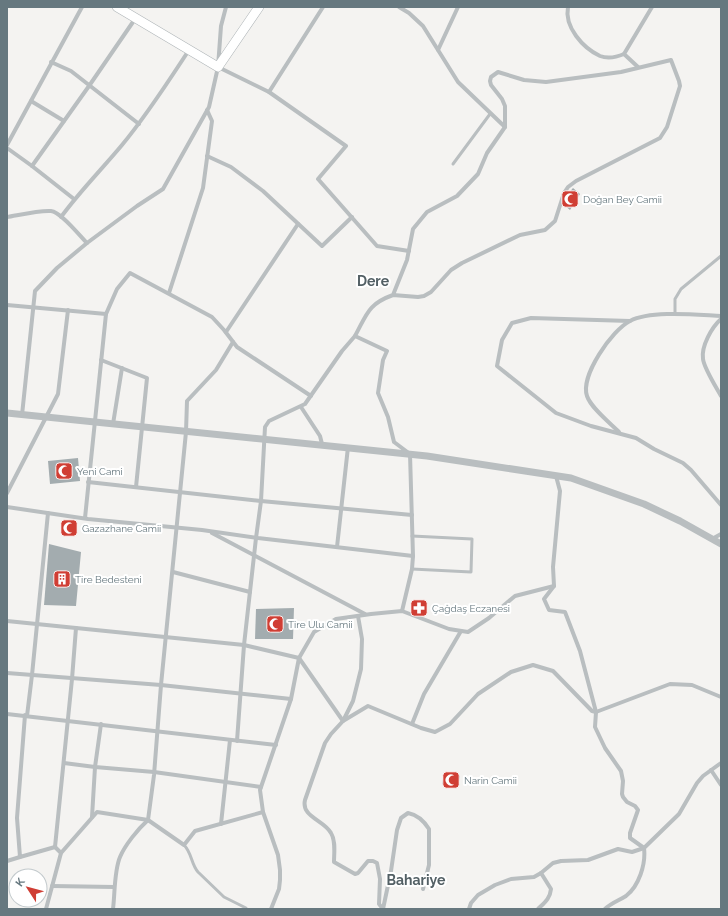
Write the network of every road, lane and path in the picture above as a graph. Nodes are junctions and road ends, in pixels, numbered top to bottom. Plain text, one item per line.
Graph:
1 (82, 7) edge
2 (117, 7) edge
3 (226, 7) edge
4 (259, 7) edge
5 (323, 7) edge
6 (399, 7) edge
7 (458, 7) edge
8 (568, 7) edge
9 (652, 7) edge
10 (136, 18) junction
11 (190, 50) junction
12 (438, 50) junction
13 (624, 54) junction
14 (51, 62) junction
15 (218, 67) junction
16 (638, 67) junction
17 (89, 86) junction
18 (269, 92) junction
19 (31, 101) junction
20 (207, 110) junction
21 (490, 114) junction
22 (64, 121) junction
23 (139, 124) junction
24 (505, 127) junction
25 (7, 145) edge
26 (7, 148) edge
27 (207, 156) junction
28 (453, 164) dead end
29 (32, 166) junction
30 (74, 199) junction
31 (7, 217) edge
32 (61, 217) junction
33 (352, 217) junction
34 (298, 224) junction
35 (87, 243) junction
36 (409, 251) junction
37 (721, 256) edge
38 (169, 293) junction
39 (393, 295) junction
40 (7, 305) edge
41 (33, 307) junction
42 (68, 310) junction
43 (106, 314) junction
44 (674, 314) junction
45 (721, 316) edge
46 (721, 319) edge
47 (630, 321) junction
48 (226, 332) junction
49 (355, 336) junction
50 (233, 342) junction
51 (101, 360) junction
52 (122, 368) junction
53 (311, 396) junction
54 (721, 396) edge
55 (301, 406) junction
56 (7, 413) edge
57 (22, 415) junction
58 (47, 417) junction
59 (94, 422) junction
60 (113, 424) junction
61 (142, 427) junction
62 (186, 432) junction
63 (620, 432) junction
64 (264, 439) junction
65 (322, 444) junction
66 (348, 447) junction
67 (410, 454) junction
68 (556, 475) junction
69 (88, 482) junction
70 (9, 485) edge
71 (136, 487) junction
72 (180, 492) junction
73 (7, 493) edge
74 (261, 501) junction
75 (721, 505) edge
76 (7, 507) edge
77 (340, 509) junction
78 (48, 514) junction
79 (412, 515) junction
80 (85, 518) junction
81 (177, 527) junction
82 (208, 531) junction
83 (721, 534) edge
84 (412, 536) junction
85 (256, 538) junction
86 (712, 539) junction
87 (721, 544) edge
88 (337, 547) junction
89 (254, 555) junction
90 (413, 556) junction
91 (412, 569) junction
92 (173, 572) junction
93 (554, 586) junction
94 (250, 592) junction
95 (402, 611) junction
96 (365, 614) junction
97 (358, 616) junction
98 (7, 621) edge
99 (36, 624) junction
100 (76, 628) junction
101 (461, 631) junction
102 (167, 637) junction
103 (244, 645) junction
104 (298, 658) junction
105 (7, 673) edge
106 (32, 675) junction
107 (72, 679) junction
108 (161, 685) junction
109 (240, 693) junction
110 (721, 697) edge
111 (291, 699) junction
112 (596, 712) junction
113 (7, 714) edge
114 (26, 715) junction
115 (67, 720) junction
116 (344, 721) junction
117 (101, 724) junction
118 (412, 724) junction
119 (158, 731) junction
120 (230, 740) junction
121 (237, 740) junction
122 (276, 745) junction
123 (64, 763) junction
124 (721, 763) edge
125 (95, 767) junction
126 (711, 770) junction
127 (154, 772) junction
128 (226, 781) junction
129 (721, 785) edge
130 (261, 787) junction
131 (263, 812) junction
132 (92, 818) junction
133 (148, 820) junction
134 (221, 824) junction
135 (184, 845) junction
136 (55, 847) junction
137 (644, 848) junction
138 (61, 853) junction
139 (20, 857) junction
140 (7, 861) edge
141 (541, 873) junction
142 (52, 886) junction
143 (114, 887) junction
144 (423, 889) dead end
145 (246, 908) dead end
146 (46, 909) edge
147 (113, 909) edge
148 (271, 909) edge
149 (383, 909) edge
150 (469, 909) edge
151 (538, 909) edge
152 (605, 909) edge

1 - 14 street
2 - 10 main road
3 - 15 street
4 - 15 main road
5 - 18 street
6 - 12 street
7 - 12 street
8 - 13 street
9 - 13 street
10 - 11 main road
10 - 17 street
11 - 15 main road
11 - 23 street
12 - 21 street
13 - 16 street
14 - 17 street
14 - 19 street
15 - 18 street
15 - 20 street
16 - 24 street
16 - 39 street
17 - 22 street
17 - 23 street
18 - 33 street
19 - 22 street
19 - 25 street
20 - 27 street
20 - 35 street
21 - 24 street
21 - 28 lane
22 - 29 street
23 - 30 street
24 - 36 street
26 - 29 street
27 - 34 street
27 - 38 street
29 - 30 street
30 - 32 street
31 - 32 street
32 - 35 street
33 - 34 street
33 - 36 street
34 - 48 street
35 - 41 street
36 - 39 street
37 - 44 lane
38 - 43 street
38 - 48 street
39 - 49 street
40 - 41 street
41 - 42 street
41 - 57 street
42 - 43 street
42 - 58 street
43 - 51 street
44 - 45 street
44 - 47 street
46 - 54 street
47 - 63 street
47 - 63 street
48 - 50 street
49 - 53 street
49 - 67 street
50 - 53 street
50 - 62 street
51 - 52 street
51 - 59 street
52 - 60 street
52 - 61 street
53 - 55 street
55 - 64 street
55 - 65 street
56 - 57 street
57 - 58 street
58 - 59 street
58 - 70 street
59 - 60 street
59 - 69 street
60 - 61 street
61 - 62 street
61 - 71 street
62 - 64 street
62 - 72 street
63 - 75 street
64 - 65 street
64 - 74 street
65 - 66 street
66 - 67 street
66 - 77 street
67 - 68 street
67 - 79 street
68 - 86 street
68 - 93 street
69 - 71 street
69 - 80 street
70 - 73 street
71 - 72 street
72 - 74 street
72 - 81 street
74 - 77 street
74 - 85 street
76 - 78 street
77 - 79 street
77 - 88 street
78 - 80 street
78 - 99 street
79 - 84 street
80 - 81 street
81 - 82 street
81 - 92 street
82 - 85 street
82 - 89 street
83 - 86 street
84 - 90 street
84 - 91 lane
85 - 88 street
85 - 89 street
86 - 87 street
88 - 90 street
89 - 94 street
89 - 96 street
90 - 91 street
91 - 95 street
92 - 94 street
92 - 102 street
93 - 101 street
93 - 112 street
94 - 103 street
95 - 96 street
95 - 101 street
96 - 97 street
97 - 104 street
97 - 116 street
98 - 99 street
99 - 100 street
99 - 106 street
100 - 102 street
100 - 107 street
101 - 118 street
102 - 103 street
102 - 108 street
103 - 104 street
103 - 109 street
104 - 111 street
104 - 116 street
105 - 106 street
106 - 107 street
106 - 114 street
107 - 108 street
107 - 115 street
108 - 109 street
108 - 119 street
109 - 111 street
109 - 121 street
110 - 112 street
111 - 122 street
112 - 118 street
112 - 137 street
113 - 114 street
114 - 115 street
114 - 139 street
115 - 117 street
115 - 123 street
116 - 118 street
116 - 149 street
117 - 119 street
117 - 125 street
119 - 120 street
119 - 127 street
120 - 121 street
120 - 128 street
121 - 122 street
122 - 130 street
123 - 125 street
123 - 136 street
124 - 126 street
125 - 127 street
125 - 132 street
126 - 129 street
126 - 137 street
127 - 128 street
127 - 133 street
128 - 130 street
128 - 134 street
130 - 131 street
131 - 134 street
131 - 148 street
132 - 133 street
132 - 138 street
133 - 135 street
133 - 143 street
134 - 135 street
135 - 145 lane
136 - 138 street
136 - 139 street
137 - 141 street
137 - 152 street
138 - 142 street
139 - 140 street
141 - 150 street
141 - 151 street
142 - 143 street
142 - 146 street
143 - 147 street
144 - 149 street

